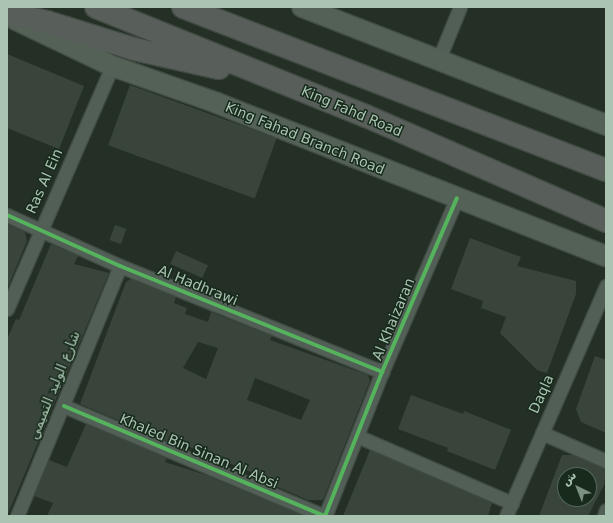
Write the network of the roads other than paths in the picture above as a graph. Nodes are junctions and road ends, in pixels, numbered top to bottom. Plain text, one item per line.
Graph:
1 (96, 7) edge
2 (183, 7) edge
3 (302, 7) edge
4 (460, 7) edge
5 (206, 12) edge
6 (7, 15) edge
7 (438, 61) junction
8 (112, 66) junction
9 (276, 80) junction
10 (606, 125) edge
11 (606, 170) edge
12 (456, 198) junction
13 (7, 215) edge
14 (606, 221) edge
15 (40, 229) junction
16 (606, 256) edge
17 (120, 266) junction
18 (606, 286) edge
19 (7, 309) edge
20 (382, 372) junction
21 (64, 406) junction
22 (542, 433) junction
23 (357, 436) junction
24 (606, 461) edge
25 (512, 503) junction
26 (606, 510) edge
27 (17, 516) edge
28 (325, 516) edge
29 (506, 516) edge
30 (604, 516) edge

1 - 9 highway, King Fahd Road
2 - 5 highway
3 - 7 main road
4 - 7 street
5 - 11 highway
6 - 8 main road, King Fahad Branch Road
6 - 9 highway
7 - 10 main road
8 - 12 main road, King Fahad Branch Road
8 - 15 street, Ras Al Ein
9 - 14 highway, King Fahd Road
12 - 16 main road, King Fahad Branch Road
12 - 20 street, Al Khaizaran
13 - 15 street, Al Hadhrawi
15 - 17 street, Al Hadhrawi
15 - 19 street, Ras Al Ein
17 - 20 street, Al Hadhrawi
17 - 21 street, شارع الوليد التميمي
18 - 22 street, Daqla
20 - 23 street, Al Khaizaran
21 - 27 street, شارع الوليد التميمي
21 - 28 street, Khaled Bin Sinan Al Absi
22 - 24 street
22 - 25 street, Daqla
23 - 25 street
23 - 28 street, Al Khaizaran
25 - 29 street, Daqla
26 - 30 street

